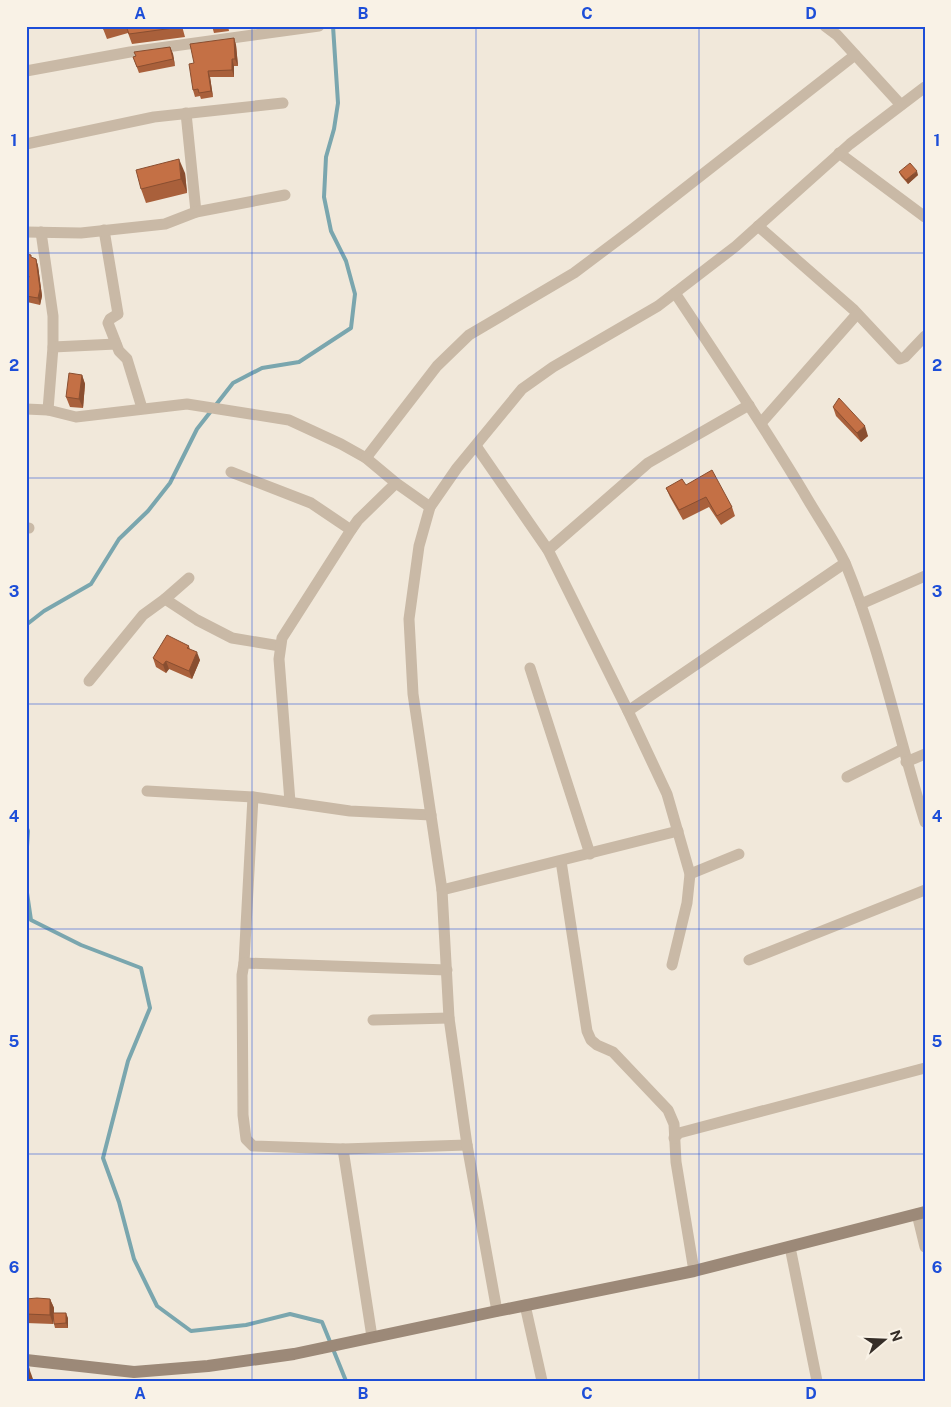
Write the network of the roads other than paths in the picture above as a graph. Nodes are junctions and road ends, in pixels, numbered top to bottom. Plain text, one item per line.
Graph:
1 (320, 26) edge
2 (825, 26) edge
3 (855, 55) junction
4 (26, 72) edge
5 (925, 87) edge
6 (283, 103) dead end
7 (901, 105) junction
8 (186, 113) junction
9 (26, 144) edge
10 (839, 153) junction
11 (285, 195) dead end
12 (196, 212) junction
13 (925, 218) edge
14 (758, 226) junction
15 (104, 230) junction
16 (26, 232) edge
17 (41, 232) junction
18 (675, 293) junction
19 (858, 314) junction
20 (925, 336) edge
21 (116, 344) junction
22 (53, 347) junction
23 (749, 405) junction
24 (142, 408) junction
25 (26, 409) edge
26 (48, 410) junction
27 (761, 422) junction
28 (476, 446) junction
29 (366, 458) junction
30 (231, 472) dead end
31 (396, 483) junction
32 (430, 507) junction
33 (350, 530) junction
34 (548, 550) junction
35 (845, 563) junction
36 (925, 576) edge
37 (189, 578) dead end
38 (165, 599) junction
39 (861, 604) junction
40 (280, 646) junction
41 (530, 668) dead end
42 (89, 681) dead end
43 (628, 711) junction
44 (902, 749) junction
45 (925, 754) edge
46 (906, 762) junction
47 (847, 777) dead end
48 (147, 791) dead end
49 (253, 797) junction
50 (290, 802) junction
51 (431, 815) junction
52 (925, 822) edge
53 (678, 831) junction
54 (590, 854) junction
55 (739, 854) dead end
56 (561, 861) junction
57 (690, 874) junction
58 (442, 890) junction
59 (925, 890) edge
60 (749, 960) dead end
61 (244, 963) junction
62 (672, 965) dead end
63 (447, 970) junction
64 (450, 1018) junction
65 (373, 1020) dead end
66 (925, 1068) edge
67 (674, 1138) junction
68 (467, 1145) junction
69 (343, 1149) junction
70 (921, 1213) edge
71 (790, 1247) junction
72 (925, 1247) edge
73 (694, 1271) junction
74 (525, 1306) junction
75 (497, 1310) junction
76 (372, 1337) junction
77 (26, 1360) edge
78 (135, 1376) edge
79 (542, 1381) edge
80 (817, 1381) edge

1 - 4 street
2 - 3 street
3 - 7 street
3 - 29 street
5 - 7 street
6 - 8 street
7 - 10 street
8 - 9 street
8 - 12 street
10 - 13 street
10 - 14 street
11 - 12 street
12 - 15 street
14 - 18 street
14 - 19 street
15 - 17 street
15 - 21 street
16 - 17 street
17 - 22 street
18 - 23 street
18 - 28 street
19 - 20 street
19 - 27 street
21 - 22 street
21 - 24 street
22 - 26 street
23 - 27 street
23 - 34 street
24 - 26 street
24 - 29 street
25 - 26 street
27 - 35 street
28 - 32 street
28 - 34 street
29 - 31 street
30 - 33 street
31 - 32 street
31 - 33 street
32 - 51 street
33 - 40 street
34 - 43 street
35 - 39 street
35 - 43 street
36 - 39 street
37 - 38 street
38 - 40 street
38 - 42 street
39 - 44 street
40 - 50 street
41 - 54 street
43 - 53 street
44 - 46 street
44 - 47 street
45 - 46 street
46 - 52 street
48 - 49 street
49 - 50 street
49 - 61 street
50 - 51 street
51 - 58 street
53 - 54 street
53 - 57 street
54 - 56 street
55 - 57 street
56 - 58 street
56 - 67 street
57 - 62 street
58 - 63 street
59 - 60 street
61 - 63 street
61 - 69 street
63 - 64 street
64 - 65 street
64 - 68 street
66 - 67 street
67 - 73 street
68 - 69 street
68 - 75 street
69 - 76 street
70 - 71 main road
70 - 72 street
71 - 73 main road
71 - 80 street
73 - 74 main road
74 - 75 main road
74 - 79 street
75 - 76 main road
76 - 78 main road
77 - 78 main road

